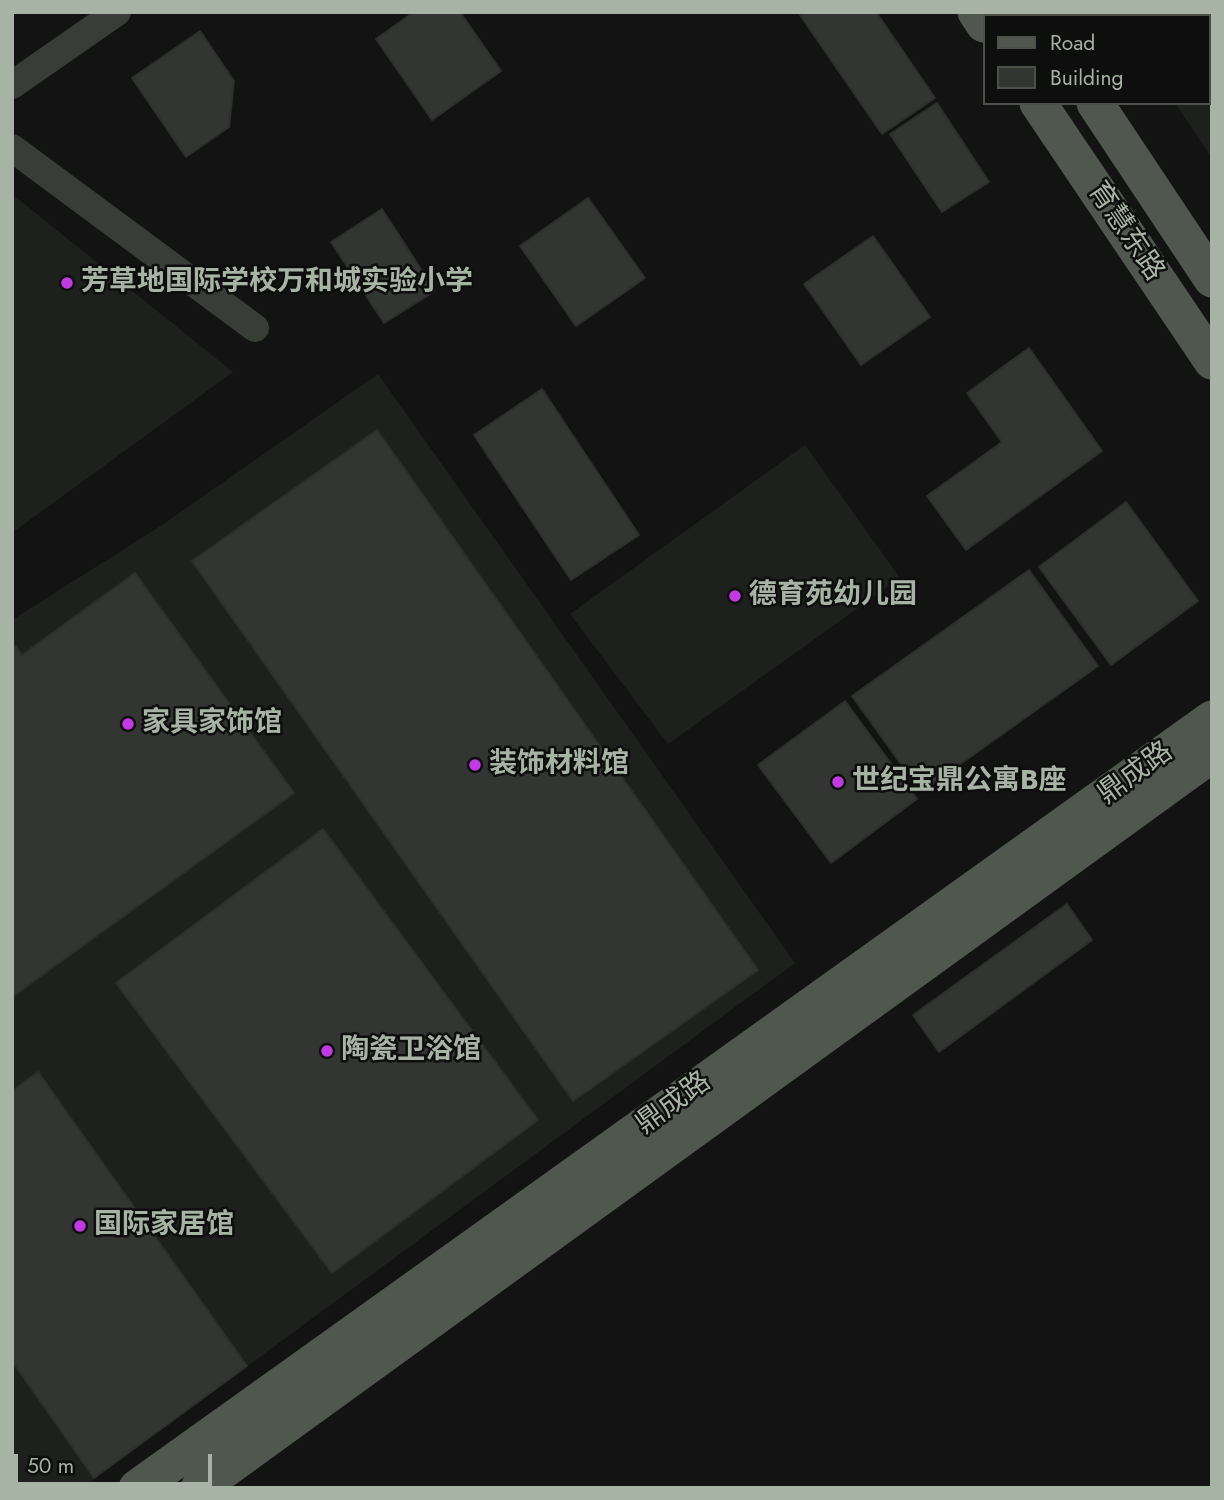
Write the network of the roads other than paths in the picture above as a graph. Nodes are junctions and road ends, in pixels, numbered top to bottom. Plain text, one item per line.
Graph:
1 (117, 12) edge
2 (12, 85) edge
3 (1039, 105) edge
4 (1096, 105) edge
5 (12, 148) edge
6 (1212, 279) edge
7 (255, 328) dead end
8 (1212, 361) edge
9 (1212, 719) edge
10 (1212, 754) edge
11 (137, 1488) edge
12 (199, 1488) edge

1 - 2 street
3 - 8 main road, 育慧东路
4 - 6 main road, 育慧东路
5 - 7 street
9 - 11 main road, 鼎成路
10 - 12 main road, 鼎成路

